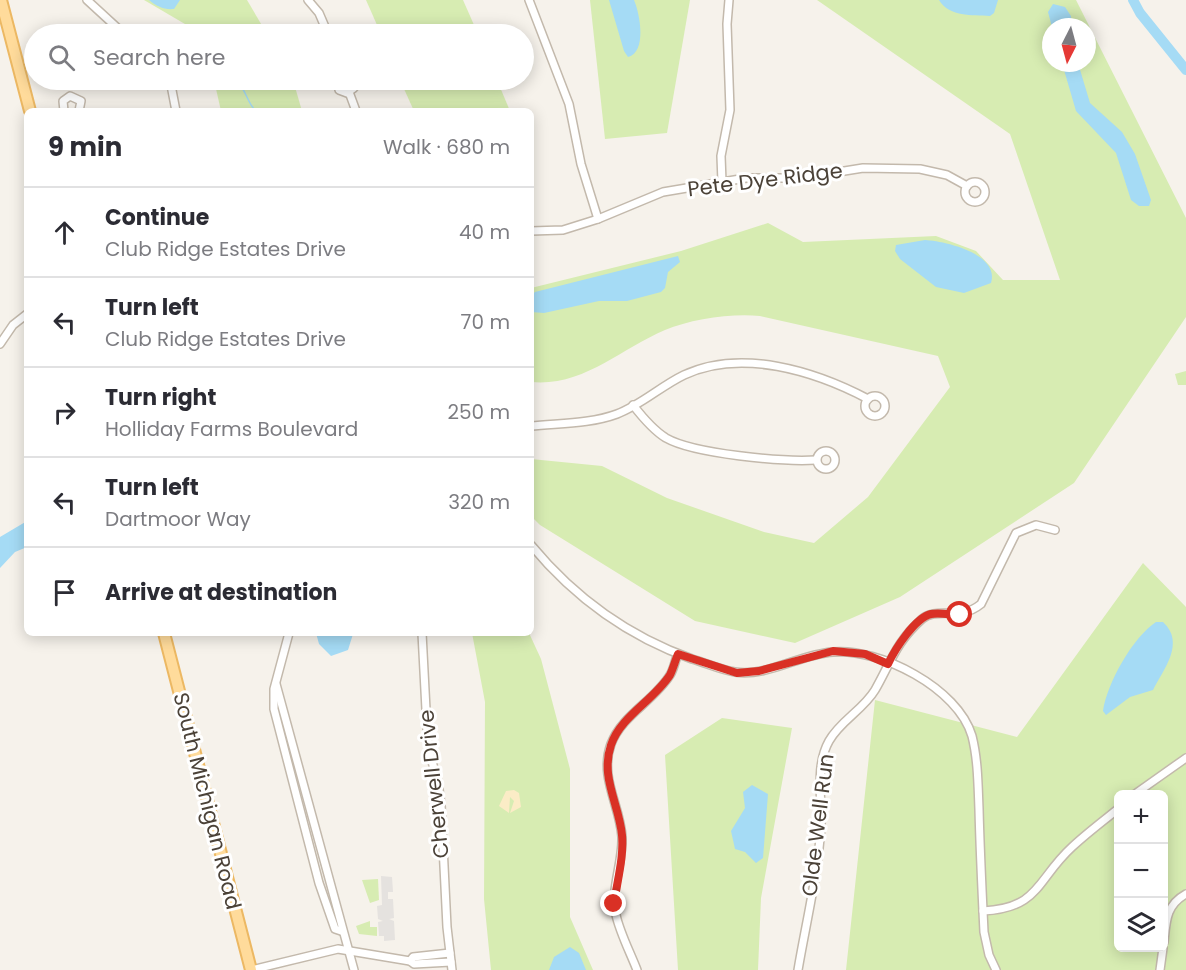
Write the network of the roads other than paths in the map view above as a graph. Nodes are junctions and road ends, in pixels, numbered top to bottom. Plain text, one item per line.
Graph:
1 (1, 0) edge
2 (87, 0) edge
3 (309, 0) edge
4 (529, 0) edge
5 (729, 0) edge
6 (113, 24) edge
7 (324, 24) edge
8 (24, 88) edge
9 (25, 90) edge
10 (172, 90) edge
11 (339, 90) edge
12 (350, 92) joint
13 (29, 108) edge
14 (64, 108) edge
15 (80, 108) edge
16 (175, 108) edge
17 (355, 108) edge
18 (722, 182) junction
19 (967, 186) dead end
20 (598, 219) junction
21 (534, 231) edge
22 (24, 316) edge
23 (0, 344) edge
24 (868, 399) dead end
25 (633, 405) junction
26 (534, 426) edge
27 (816, 460) dead end
28 (1055, 530) dead end
29 (534, 549) edge
30 (165, 636) edge
31 (288, 636) edge
32 (422, 636) edge
33 (678, 654) junction
34 (888, 664) junction
35 (276, 684) junction
36 (294, 742) junction
37 (283, 745) junction
38 (1186, 759) edge
39 (1143, 790) edge
40 (1114, 813) edge
41 (318, 834) junction
42 (307, 837) junction
43 (1186, 894) edge
44 (983, 911) junction
45 (1168, 911) edge
46 (341, 931) junction
47 (346, 948) junction
48 (1162, 952) edge
49 (450, 953) junction
50 (410, 960) junction
51 (452, 966) edge
52 (251, 970) edge
53 (354, 970) edge
54 (637, 970) edge
55 (798, 970) edge
56 (996, 970) edge
57 (1160, 970) edge

1 - 8 main road
2 - 6 street
3 - 7 street
4 - 20 street
5 - 18 street
9 - 13 main road
10 - 16 street
11 - 12 street
12 - 17 street
14 - 15 street
18 - 19 street, Pete Dye Ridge
18 - 20 street, Pete Dye Ridge
20 - 21 street, Pete Dye Ridge
22 - 23 street
24 - 25 street
25 - 26 street
25 - 27 street
28 - 34 street, Olde Well Run
29 - 33 street
30 - 52 main road, South Michigan Road
31 - 35 street
32 - 49 street, Cherwell Drive
33 - 34 street
33 - 54 street
34 - 44 street
34 - 55 street, Olde Well Run
35 - 36 street
35 - 37 street
36 - 37 street
36 - 41 street
37 - 42 street
38 - 39 street
40 - 44 street
41 - 42 street
41 - 46 street
42 - 46 street
43 - 45 street
44 - 56 street
46 - 47 street
47 - 50 street
47 - 52 street
47 - 53 street
48 - 57 street
49 - 50 street
49 - 51 street, Cherwell Drive
50 - 51 street

